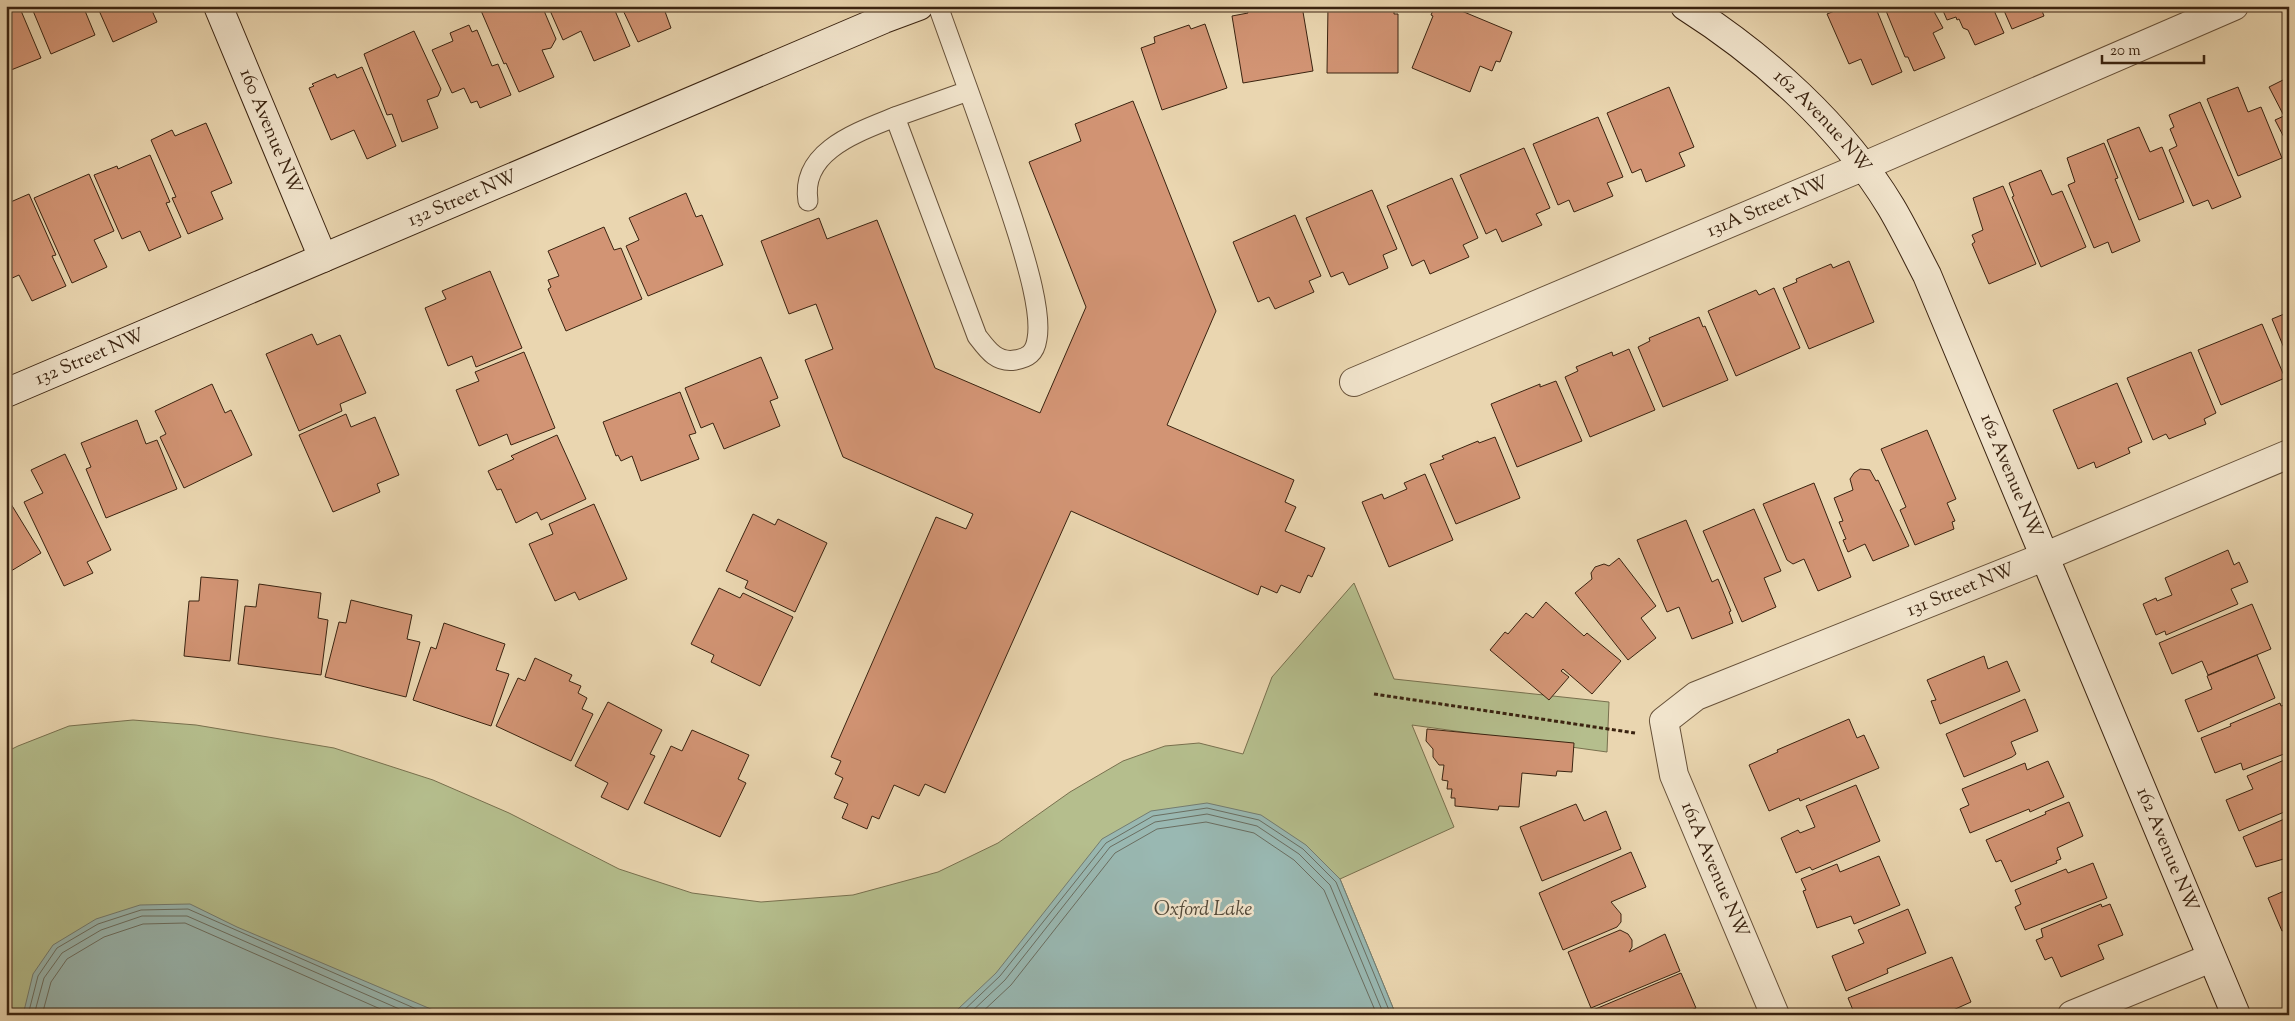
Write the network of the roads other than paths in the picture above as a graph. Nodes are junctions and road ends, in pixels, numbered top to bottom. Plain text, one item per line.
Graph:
1 (218, 6) edge
2 (919, 6) edge
3 (938, 6) edge
4 (1685, 6) edge
5 (2234, 6) edge
6 (968, 91) junction
7 (895, 117) junction
8 (1862, 167) junction
9 (808, 201) dead end
10 (323, 258) junction
11 (1354, 382) dead end
12 (6, 393) edge
13 (2289, 454) edge
14 (2046, 556) junction
15 (1666, 729) joint
16 (2211, 958) junction
17 (1775, 1015) edge
18 (2072, 1015) edge
19 (2236, 1015) edge

1 - 10 street, 160 Avenue NW
2 - 10 street, 132 Street NW
3 - 6 lane
4 - 8 street, 162 Avenue NW
5 - 8 street, 131A Street NW
6 - 7 lane
6 - 7 lane
7 - 9 lane
8 - 11 street, 131A Street NW
8 - 14 street, 162 Avenue NW
10 - 12 street, 132 Street NW
13 - 14 street, 131 Street NW
14 - 15 street, 131 Street NW
14 - 16 street, 162 Avenue NW
15 - 17 street, 161A Avenue NW
16 - 18 street
16 - 19 street, 162 Avenue NW

